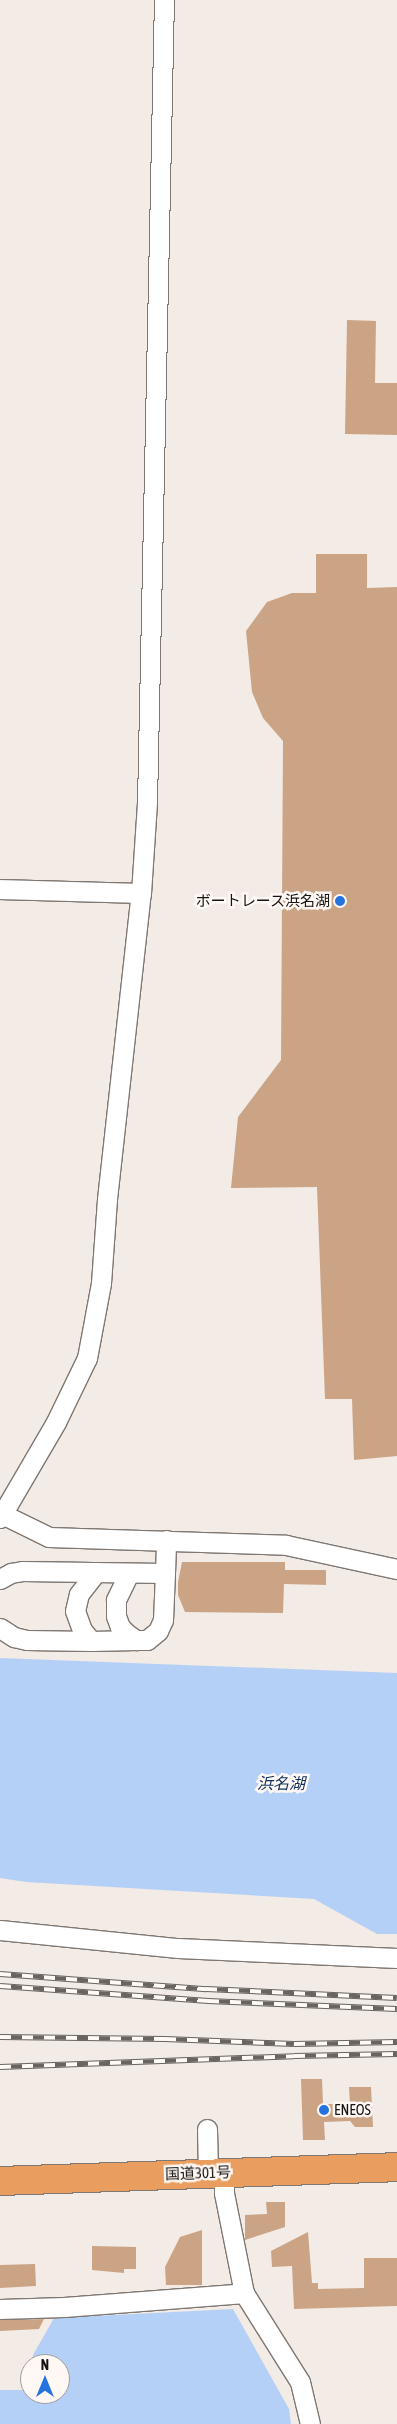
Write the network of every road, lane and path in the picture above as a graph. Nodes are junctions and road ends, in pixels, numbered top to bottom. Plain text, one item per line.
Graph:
1 (164, 0) edge
2 (0, 889) edge
3 (141, 893) junction
4 (1, 1516) edge
5 (166, 1540) junction
6 (397, 1569) edge
7 (96, 1572) junction
8 (165, 1572) junction
9 (130, 1573) junction
10 (0, 1579) edge
11 (0, 1628) edge
12 (136, 1640) junction
13 (91, 1641) junction
14 (0, 1930) edge
15 (397, 1958) edge
16 (207, 2129) dead end
17 (397, 2167) edge
18 (216, 2172) junction
19 (0, 2181) edge
20 (244, 2293) junction
21 (0, 2309) edge
22 (310, 2424) edge

1 - 3 street
2 - 3 street
3 - 4 street
4 - 5 street
5 - 6 street
5 - 8 street
7 - 9 street
7 - 10 street
7 - 13 street
8 - 9 street
8 - 12 street
9 - 12 street
11 - 13 street
12 - 13 street
14 - 15 street
16 - 18 street
17 - 18 highway, 国道301号
18 - 19 highway, 国道301号
18 - 20 street
20 - 21 street
20 - 22 street

